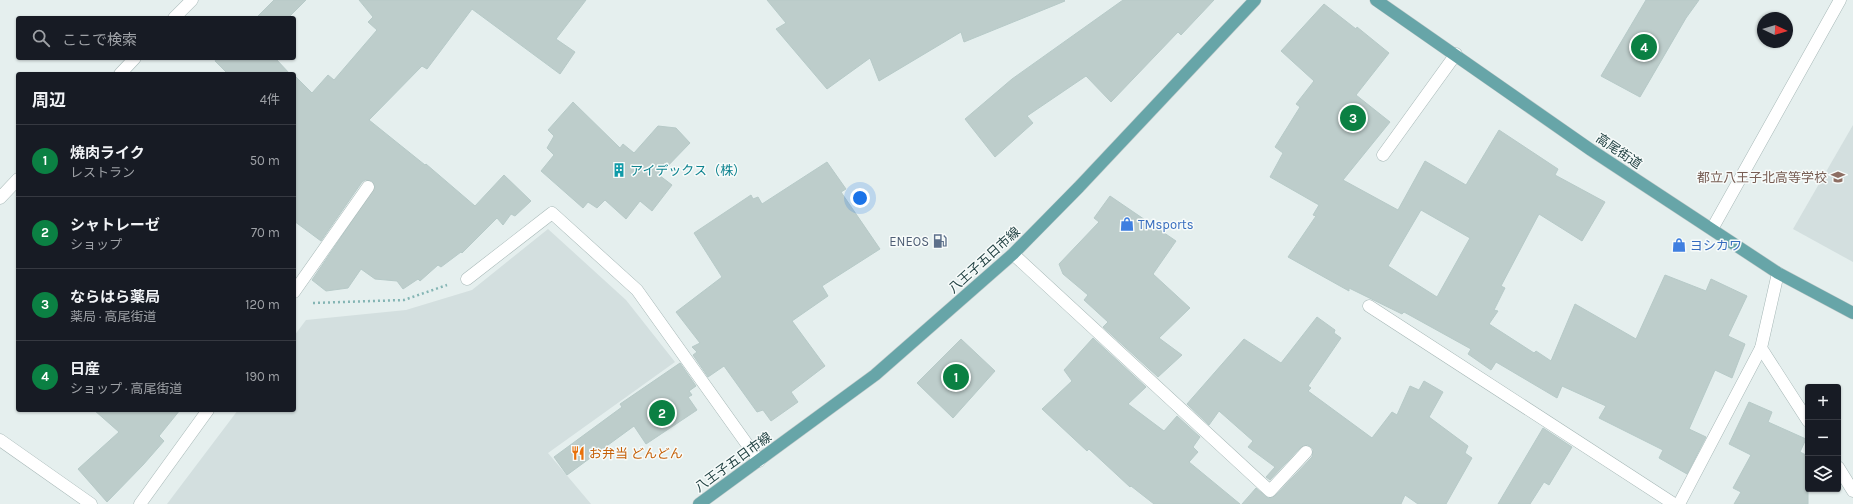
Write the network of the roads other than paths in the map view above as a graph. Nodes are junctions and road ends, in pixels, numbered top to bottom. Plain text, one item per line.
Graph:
1 (192, 0) edge
2 (1255, 0) edge
3 (1376, 0) edge
4 (1840, 0) edge
5 (176, 16) edge
6 (1456, 54) junction
7 (133, 60) edge
8 (122, 72) edge
9 (1383, 155) dead end
10 (16, 181) edge
11 (368, 188) dead end
12 (0, 198) edge
13 (1712, 229) junction
14 (1013, 254) junction
15 (1778, 273) junction
16 (467, 279) road end
17 (296, 289) edge
18 (1368, 306) dead end
19 (1853, 313) edge
20 (1761, 348) junction
21 (207, 412) edge
22 (1807, 420) edge
23 (0, 440) edge
24 (1306, 452) dead end
25 (759, 461) junction
26 (1841, 472) edge
27 (1853, 491) edge
28 (91, 504) edge
29 (140, 504) edge
30 (699, 504) edge
31 (1674, 504) edge
32 (1679, 504) edge

1 - 5 street
2 - 14 main road, 八王子五日市線
3 - 6 main road, 高尾街道
4 - 13 street
6 - 9 street
6 - 13 main road, 高尾街道
7 - 8 street
10 - 12 street
11 - 17 street
13 - 15 main road, 高尾街道
14 - 24 street
14 - 25 main road, 八王子五日市線
15 - 19 main road, 高尾街道
15 - 20 street
16 - 25 street
18 - 31 street
20 - 22 street
20 - 32 street
21 - 29 street
23 - 28 street
25 - 30 main road, 八王子五日市線
26 - 27 street

